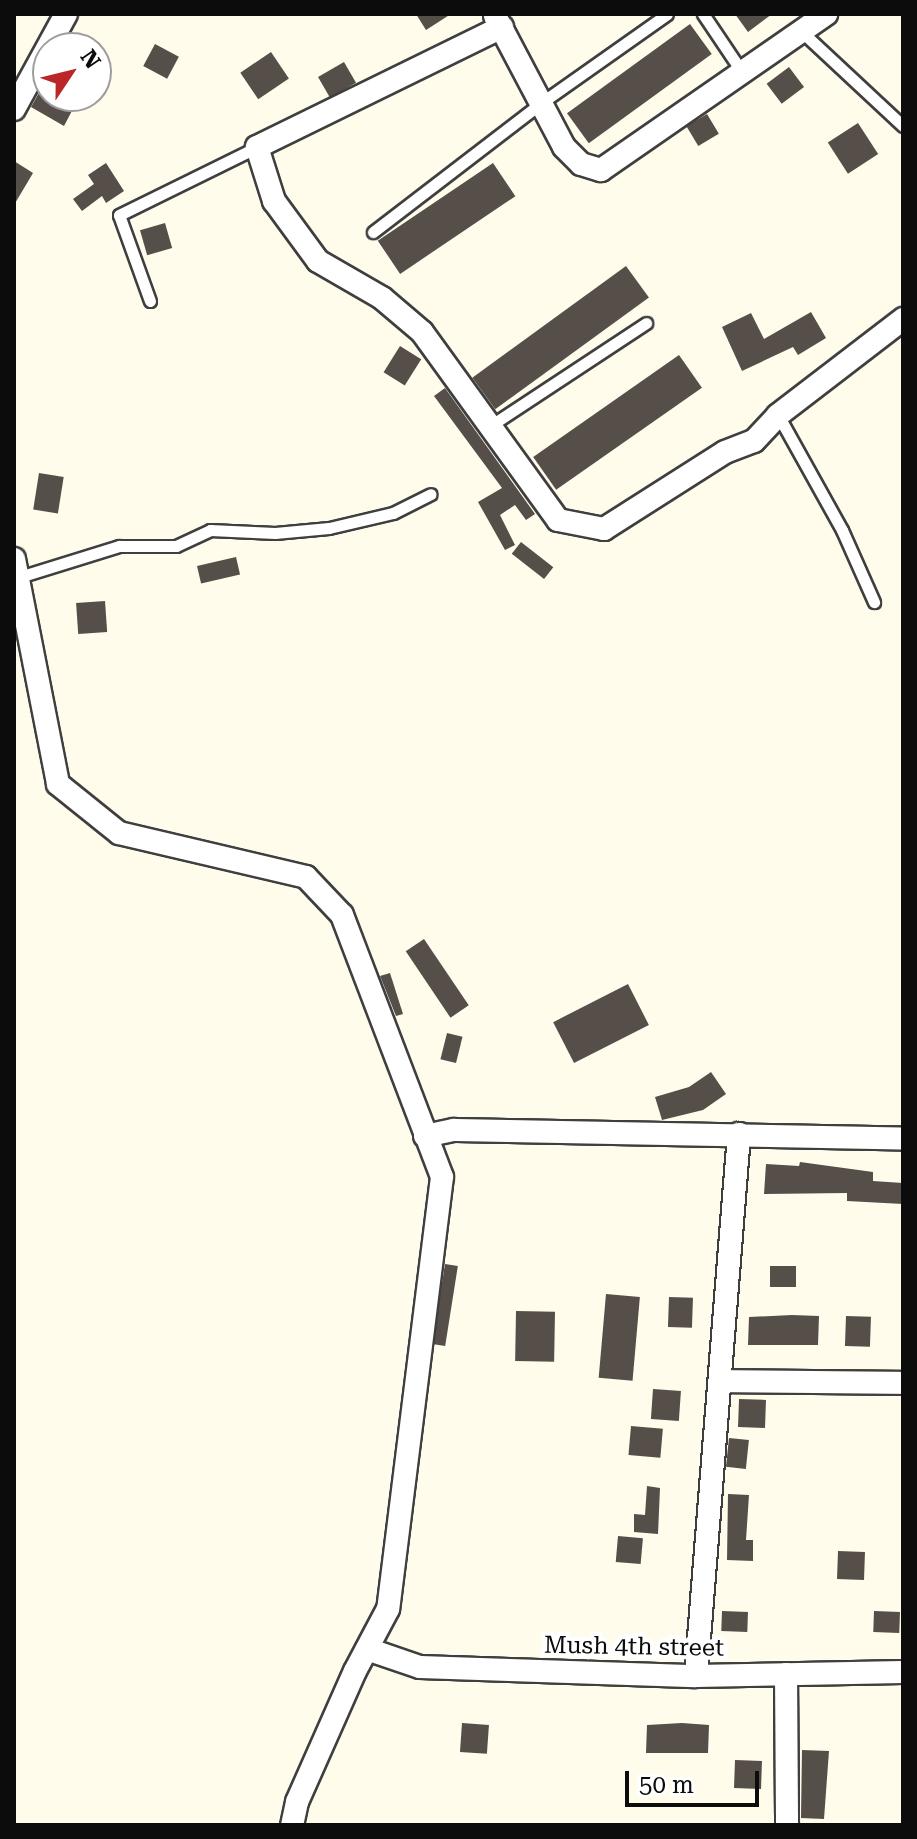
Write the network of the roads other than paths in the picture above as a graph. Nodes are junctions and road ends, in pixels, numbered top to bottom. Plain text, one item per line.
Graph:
1 (66, 14) edge
2 (667, 14) edge
3 (703, 14) edge
4 (826, 14) edge
5 (498, 21) edge
6 (801, 31) junction
7 (742, 72) junction
8 (541, 103) junction
9 (14, 109) edge
10 (903, 126) edge
11 (257, 147) junction
12 (373, 232) dead end
13 (150, 301) dead end
14 (903, 319) edge
15 (646, 323) dead end
16 (778, 415) junction
17 (490, 426) junction
18 (431, 494) dead end
19 (14, 572) edge
20 (874, 602) dead end
21 (739, 1134) junction
22 (425, 1136) junction
23 (903, 1139) edge
24 (723, 1381) junction
25 (903, 1383) edge
26 (367, 1649) junction
27 (903, 1672) edge
28 (786, 1674) junction
29 (696, 1676) junction
30 (292, 1825) edge
31 (787, 1825) edge

1 - 9 street
2 - 8 lane
3 - 7 lane
4 - 6 street
5 - 8 street
5 - 11 street
6 - 7 street
6 - 10 lane
7 - 8 street
8 - 12 lane
11 - 13 lane
11 - 17 street
14 - 16 street
15 - 17 lane
16 - 17 street
16 - 20 lane
18 - 19 lane
19 - 22 street
21 - 22 street
21 - 23 street
21 - 24 street
22 - 26 street
24 - 25 street
24 - 29 street
26 - 29 street, Mush 4th street
26 - 30 street
27 - 28 street, Mush 4th street
28 - 29 street, Mush 4th street
28 - 31 street

